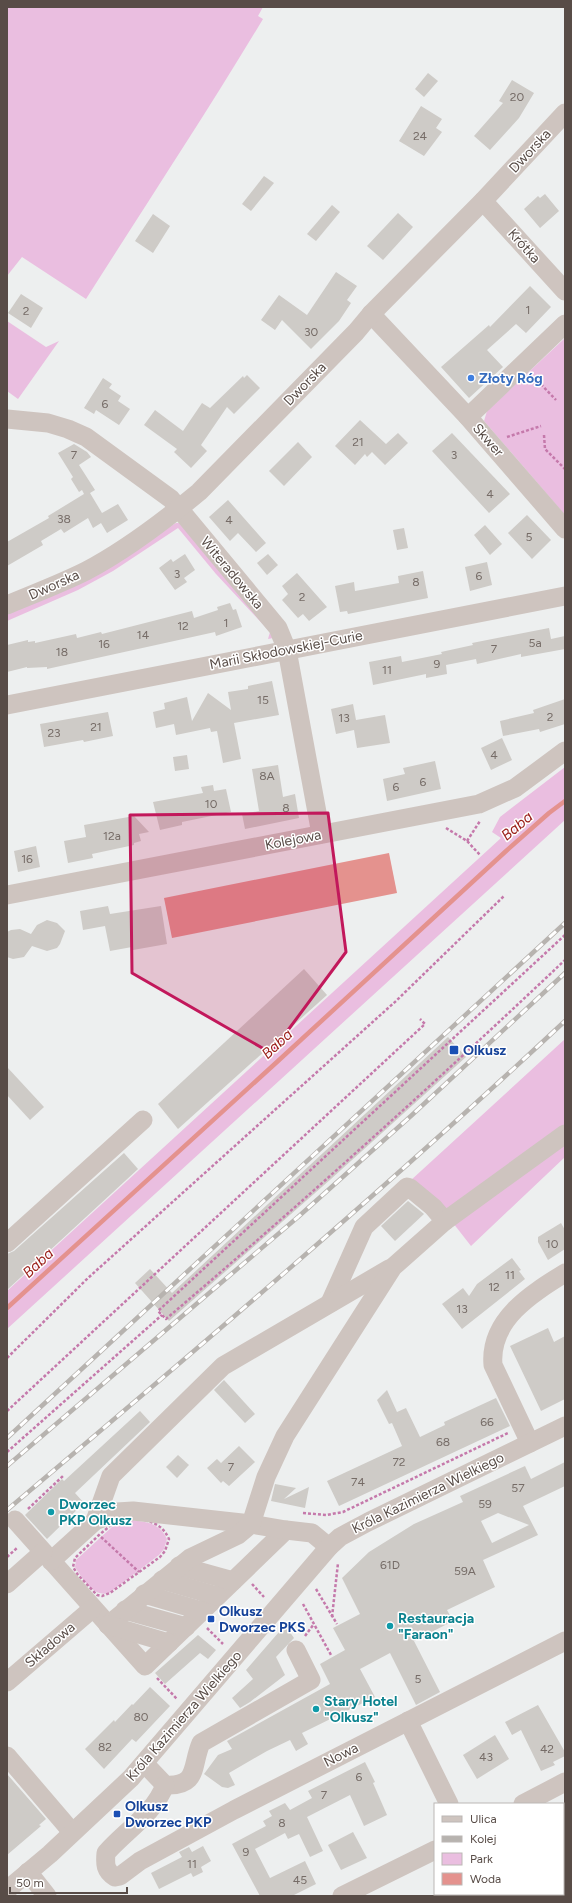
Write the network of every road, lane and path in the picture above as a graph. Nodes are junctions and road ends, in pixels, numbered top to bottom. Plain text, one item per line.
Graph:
1 (565, 113) edge
2 (483, 201) junction
3 (565, 291) edge
4 (371, 314) junction
5 (565, 324) edge
6 (523, 364) junction
7 (556, 400) dead end
8 (468, 417) junction
9 (7, 419) edge
10 (541, 426) dead end
11 (544, 435) dead end
12 (490, 442) junction
13 (565, 469) edge
14 (179, 508) junction
15 (565, 529) edge
16 (565, 596) edge
17 (7, 605) edge
18 (287, 650) junction
19 (7, 706) edge
20 (565, 751) edge
21 (321, 834) junction
22 (469, 845) dead end
23 (480, 856) dead end
24 (7, 895) edge
25 (504, 896) dead end
26 (565, 935) edge
27 (565, 960) edge
28 (420, 1019) dead end
29 (143, 1120) dead end
30 (565, 1134) edge
31 (445, 1221) junction
32 (7, 1243) edge
33 (392, 1267) junction
34 (565, 1274) edge
35 (330, 1303) junction
36 (162, 1315) junction
37 (7, 1358) edge
38 (7, 1411) edge
39 (565, 1426) edge
40 (512, 1430) dead end
41 (530, 1442) junction
42 (7, 1452) edge
43 (64, 1475) dead end
44 (298, 1512) dead end
45 (15, 1520) joint
46 (251, 1524) junction
47 (97, 1528) junction
48 (286, 1530) junction
49 (15, 1550) dead end
50 (334, 1555) junction
51 (7, 1557) edge
52 (47, 1557) junction
53 (139, 1572) junction
54 (7, 1584) edge
55 (313, 1585) dead end
56 (148, 1591) junction
57 (264, 1597) dead end
58 (300, 1599) dead end
59 (209, 1607) junction
60 (92, 1609) junction
61 (332, 1617) junction
62 (337, 1624) dead end
63 (565, 1641) edge
64 (222, 1644) dead end
65 (296, 1650) dead end
66 (331, 1655) dead end
67 (152, 1674) dead end
68 (7, 1682) edge
69 (179, 1701) dead end
70 (408, 1721) junction
71 (7, 1756) edge
72 (144, 1763) junction
73 (565, 1782) edge
74 (165, 1785) junction
75 (449, 1803) edge
76 (525, 1803) edge
77 (72, 1832) junction
78 (434, 1850) edge
79 (28, 1872) junction
80 (7, 1890) edge
81 (47, 1896) edge
82 (342, 1896) edge

1 - 2 street, Dworska
2 - 3 street, Krótka
2 - 4 street, Dworska
4 - 8 street
4 - 14 street, Dworska
5 - 6 street, Skwer
6 - 7 path
6 - 8 street, Skwer
8 - 12 street, Skwer
9 - 14 street, Witeradowska
10 - 12 path
11 - 13 path
12 - 15 street, Skwer
14 - 17 street, Dworska
14 - 18 street, Witeradowska
16 - 18 street, Marii Skłodowskiej-Curie
18 - 19 street, Marii Skłodowskiej-Curie
18 - 21 street, Witeradowska
20 - 21 street, Kolejowa
21 - 24 street, Kolejowa
22 - 23 path
25 - 37 path
26 - 36 path
27 - 36 path
28 - 38 path
29 - 32 street
30 - 31 street
31 - 33 street
31 - 35 street
33 - 35 street
33 - 46 street
34 - 41 street
35 - 47 street
36 - 42 path
39 - 41 street, Króla Kazimierza Wielkiego
40 - 44 path
41 - 50 street, Króla Kazimierza Wielkiego
43 - 45 path
45 - 52 street
46 - 47 street
46 - 48 street
46 - 56 street
47 - 52 street
47 - 53 path
47 - 53 path
47 - 53 path
48 - 50 street
48 - 59 street
49 - 51 path
50 - 61 path
50 - 72 street, Króla Kazimierza Wielkiego
52 - 54 street
52 - 60 street
55 - 61 path
56 - 59 street
56 - 59 street
56 - 59 street
56 - 59 street
56 - 59 street
56 - 60 street
57 - 59 path
58 - 66 path
59 - 64 path
60 - 68 street, Składowa
61 - 62 path
63 - 70 street, Nowa
65 - 74 street
67 - 69 path
70 - 74 street, Nowa
70 - 75 street
71 - 77 street
72 - 74 street
72 - 77 street, Króla Kazimierza Wielkiego
73 - 76 street
77 - 79 street, Króla Kazimierza Wielkiego
78 - 82 street
79 - 80 street, Króla Kazimierza Wielkiego
79 - 81 street

